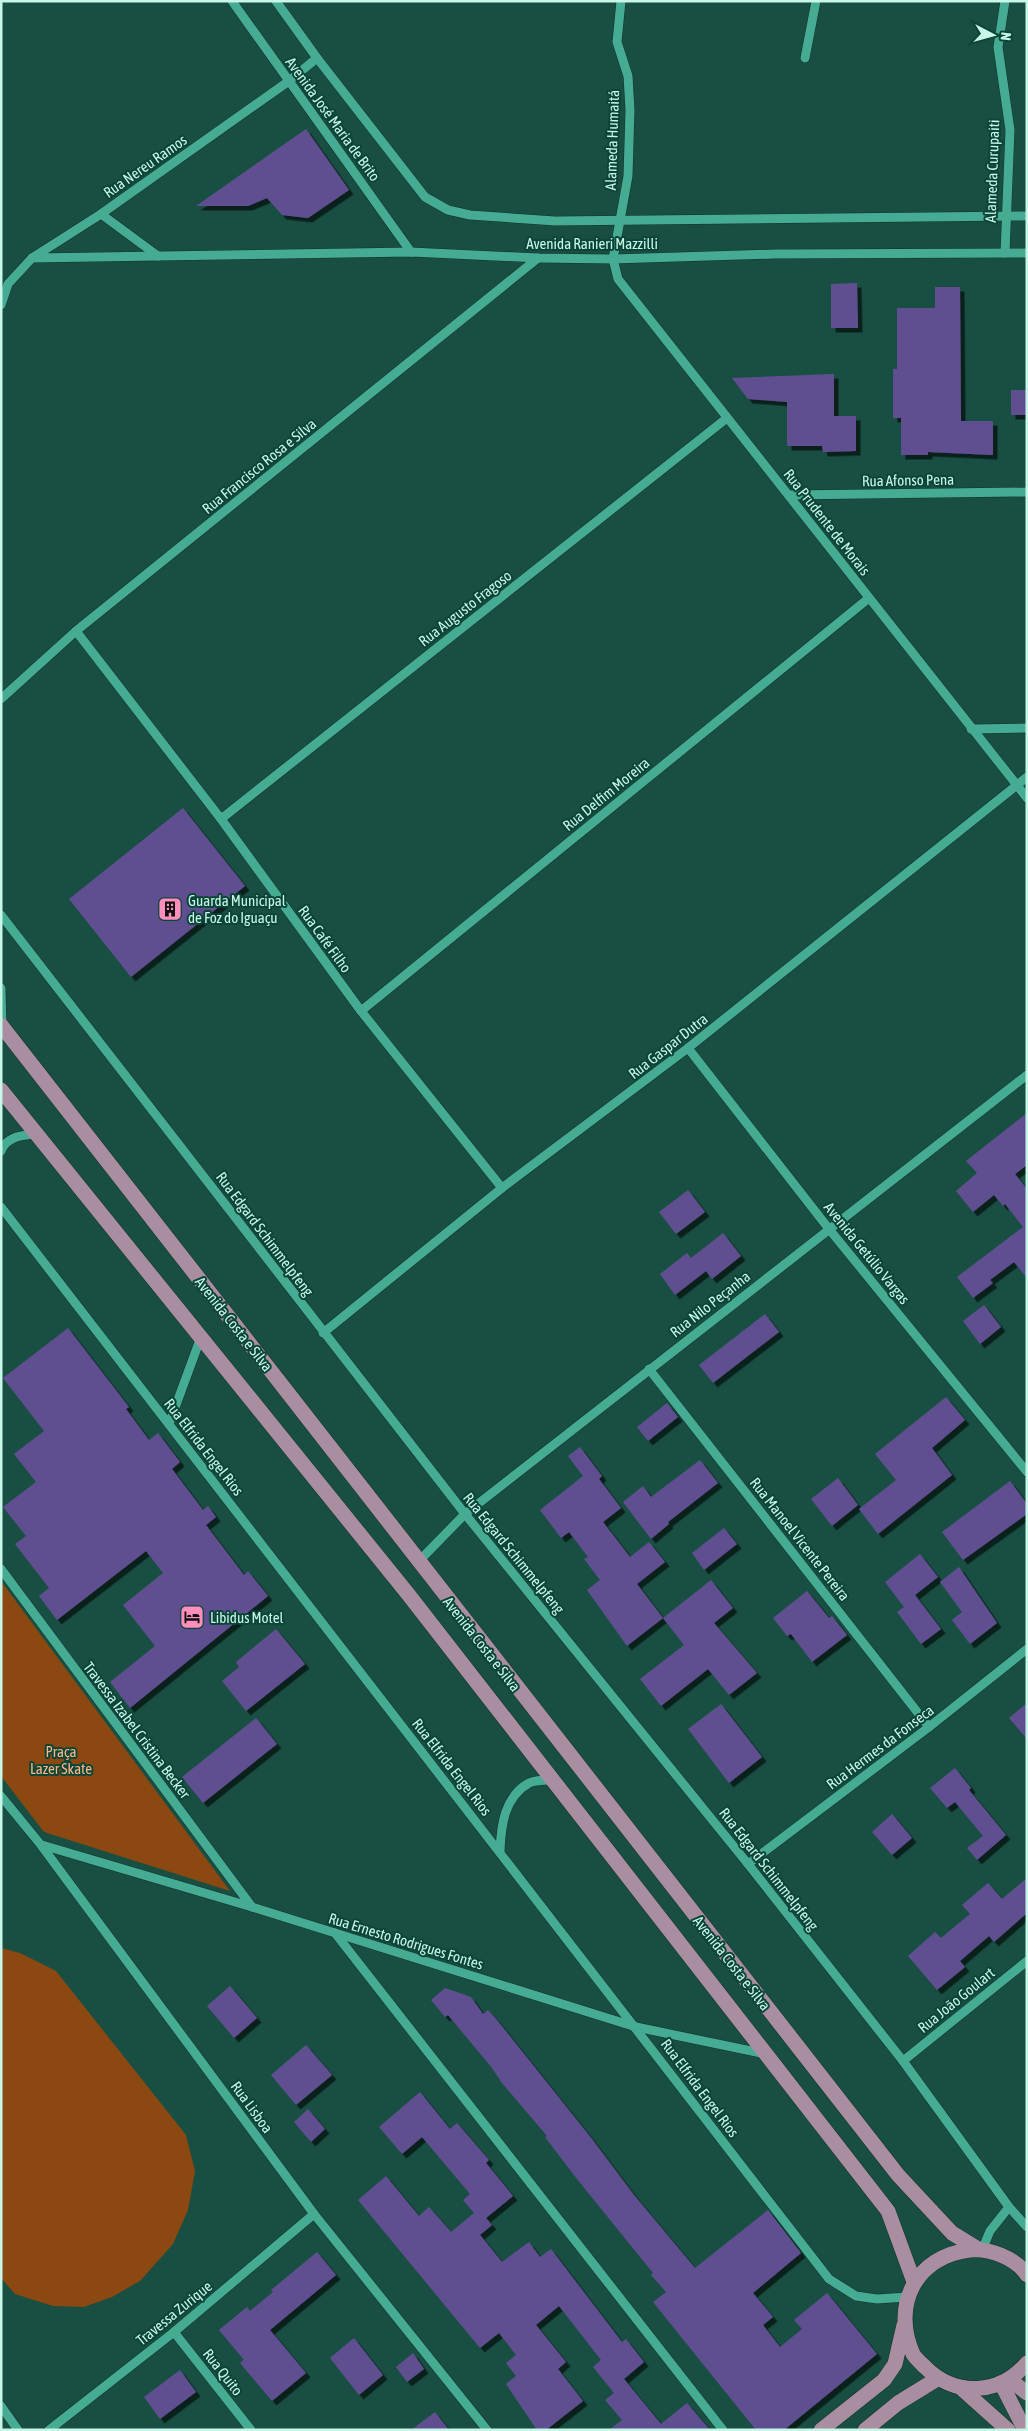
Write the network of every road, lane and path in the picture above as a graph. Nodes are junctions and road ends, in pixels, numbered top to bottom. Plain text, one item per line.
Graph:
1 (232, 1) edge
2 (276, 1) edge
3 (621, 1) edge
4 (816, 1) edge
5 (1005, 1) edge
6 (316, 58) junction
7 (805, 58) dead end
8 (289, 81) junction
9 (101, 214) junction
10 (470, 215) joint
11 (1004, 216) junction
12 (1027, 216) edge
13 (620, 221) junction
14 (411, 252) junction
15 (1004, 253) junction
16 (1027, 253) edge
17 (158, 256) junction
18 (32, 258) junction
19 (538, 258) junction
20 (613, 259) junction
21 (1, 304) edge
22 (727, 418) junction
23 (1027, 492) edge
24 (789, 495) junction
25 (868, 598) junction
26 (76, 631) junction
27 (1, 699) edge
28 (1027, 728) edge
29 (971, 729) junction
30 (1027, 777) edge
31 (1016, 785) junction
32 (1027, 798) edge
33 (221, 819) junction
34 (1, 915) edge
35 (1, 988) edge
36 (362, 1011) junction
37 (2, 1026) edge
38 (688, 1048) junction
39 (1027, 1075) edge
40 (1, 1090) edge
41 (37, 1134) junction
42 (1, 1151) edge
43 (502, 1188) junction
44 (1, 1207) edge
45 (829, 1229) junction
46 (323, 1333) junction
47 (201, 1338) junction
48 (649, 1369) junction
49 (169, 1424) junction
50 (1027, 1472) edge
51 (465, 1514) junction
52 (418, 1562) junction
53 (1, 1569) edge
54 (1027, 1649) edge
55 (929, 1727) junction
56 (552, 1780) junction
57 (1, 1796) edge
58 (41, 1845) junction
59 (500, 1851) junction
60 (748, 1864) junction
61 (252, 1907) junction
62 (335, 1933) junction
63 (1027, 1961) edge
64 (636, 2028) junction
65 (766, 2054) junction
66 (903, 2061) junction
67 (1009, 2206) junction
68 (314, 2214) junction
69 (1027, 2227) edge
70 (980, 2249) junction
71 (1027, 2275) edge
72 (914, 2282) junction
73 (907, 2297) junction
74 (904, 2324) junction
75 (174, 2332) junction
76 (1027, 2363) edge
77 (937, 2379) junction
78 (1005, 2381) junction
79 (961, 2388) junction
80 (1027, 2394) edge
81 (1, 2406) edge
82 (18, 2430) edge
83 (49, 2430) edge
84 (251, 2430) edge
85 (487, 2430) edge
86 (724, 2430) edge
87 (821, 2430) edge
88 (865, 2430) edge
89 (1008, 2430) edge
90 (1025, 2430) edge

1 - 8 street, Avenida José Maria de Brito
2 - 6 street, Avenida José Maria de Brito
3 - 13 street, Alameda Humaitá
4 - 7 street
5 - 11 street, Alameda Curupaiti
6 - 8 street, Rua Nereu Ramos
6 - 10 street, Avenida José Maria de Brito
8 - 9 street, Rua Nereu Ramos
8 - 14 street, Avenida José Maria de Brito
9 - 17 street
9 - 18 street, Rua Nereu Ramos
10 - 13 street, Avenida Ranieri Mazzilli
11 - 12 street, Avenida Ranieri Mazzilli
11 - 13 street, Avenida Ranieri Mazzilli
11 - 15 street, Alameda Curupaiti
13 - 20 street, Alameda Humaitá
14 - 17 street, Avenida Ranieri Mazzilli
14 - 19 street, Avenida Ranieri Mazzilli
15 - 16 street, Avenida Ranieri Mazzilli
15 - 20 street, Avenida Ranieri Mazzilli
17 - 18 street, Avenida Ranieri Mazzilli
18 - 21 street, Rua Nereu Ramos
19 - 20 street, Avenida Ranieri Mazzilli
19 - 26 street, Rua Francisco Rosa e Silva
20 - 22 street, Rua Prudente de Morais
22 - 24 street, Rua Prudente de Morais
22 - 33 street, Rua Augusto Fragoso
23 - 24 street, Rua Afonso Pena
24 - 25 street, Rua Prudente de Morais
25 - 29 street, Rua Prudente de Morais
25 - 36 street, Rua Delfim Moreira
26 - 27 street, Rua Francisco Rosa e Silva
26 - 33 street, Rua Café Filho
28 - 29 street
29 - 31 street, Rua Prudente de Morais
30 - 31 street, Rua Gaspar Dutra
31 - 32 street, Rua Prudente de Morais
31 - 38 street, Rua Gaspar Dutra
33 - 36 street, Rua Café Filho
34 - 46 street, Rua Edgard Schimmelpfeng
35 - 37 street
36 - 43 street, Rua Café Filho
37 - 52 main road, Avenida Costa e Silva
38 - 43 street, Rua Gaspar Dutra
38 - 45 street, Avenida Getúlio Vargas
39 - 45 street, Rua Nilo Peçanha
40 - 41 main road, Avenida Costa e Silva
41 - 42 street
41 - 47 main road, Avenida Costa e Silva
43 - 46 street, Rua Gaspar Dutra
44 - 49 street, Rua Elfrida Engel Rios
45 - 48 street, Rua Nilo Peçanha
45 - 50 street, Avenida Getúlio Vargas
46 - 51 street, Rua Edgard Schimmelpfeng
47 - 49 street
47 - 56 main road, Avenida Costa e Silva
48 - 51 street, Rua Nilo Peçanha
48 - 55 street, Rua Manoel Vicente Pereira
49 - 59 street, Rua Elfrida Engel Rios
51 - 52 street, Rua Nilo Peçanha
51 - 60 street, Rua Edgard Schimmelpfeng
52 - 70 main road, Avenida Costa e Silva
53 - 61 street, Travessa Izabel Cristina Becker
54 - 55 street, Rua Hermes da Fonseca
55 - 60 street, Rua Hermes da Fonseca
56 - 59 street
56 - 65 main road, Avenida Costa e Silva
57 - 58 street, Rua Lisboa
58 - 61 street, Rua Ernesto Rodrigues Fontes
58 - 68 street, Rua Lisboa
59 - 64 street, Rua Elfrida Engel Rios
60 - 66 street, Rua Edgard Schimmelpfeng
61 - 62 street, Rua Ernesto Rodrigues Fontes
62 - 64 street, Rua Ernesto Rodrigues Fontes
62 - 86 street
63 - 66 street, Rua João Goulart
64 - 65 street, Rua Ernesto Rodrigues Fontes
64 - 73 street, Rua Elfrida Engel Rios
65 - 72 main road, Avenida Costa e Silva
66 - 67 street, Rua Edgard Schimmelpfeng
67 - 69 street, Rua Edgard Schimmelpfeng
67 - 70 street
68 - 75 street, Travessa Zurique
68 - 85 street, Rua Lisboa
70 - 71 main road, Avenida Costa e Silva
70 - 72 main road, Avenida Costa e Silva
72 - 73 main road, Avenida Costa e Silva
73 - 74 main road, Avenida Costa e Silva
74 - 77 main road, Avenida Costa e Silva
74 - 87 main road
75 - 83 street, Travessa Zurique
75 - 84 street, Rua Quito
76 - 78 main road
77 - 79 main road, Avenida Costa e Silva
77 - 88 main road
78 - 79 main road, Avenida Costa e Silva
78 - 80 main road
78 - 90 main road
79 - 89 main road
81 - 82 street

